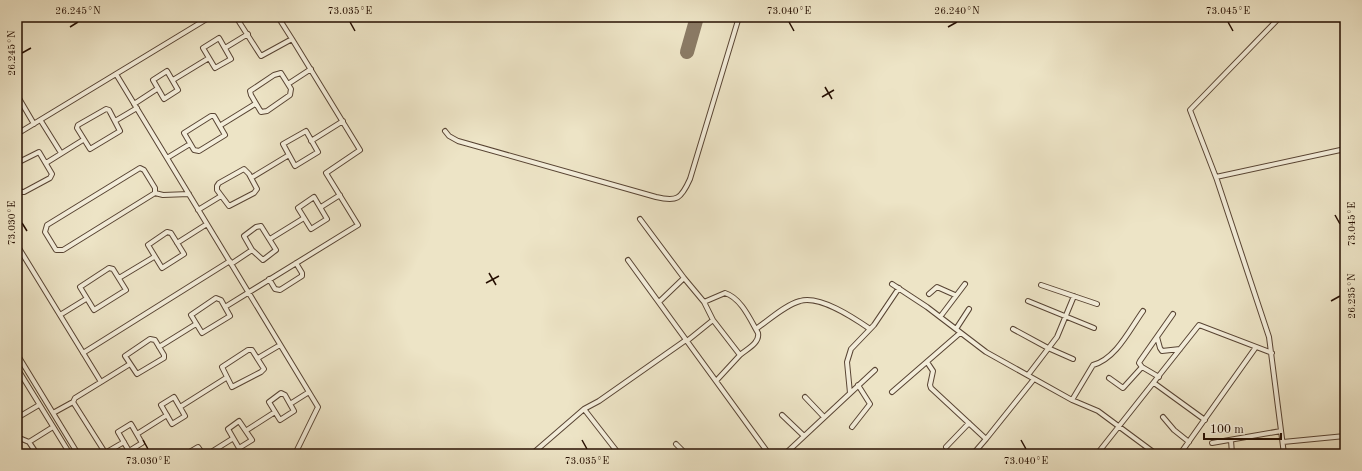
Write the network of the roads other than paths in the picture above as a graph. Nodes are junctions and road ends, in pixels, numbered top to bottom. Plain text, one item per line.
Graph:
1 (210, 17) edge
2 (236, 17) edge
3 (278, 17) edge
4 (739, 17) edge
5 (1280, 17) edge
6 (248, 34) junction
7 (292, 39) junction
8 (225, 48) junction
9 (209, 58) junction
10 (311, 69) junction
11 (116, 74) junction
12 (173, 80) junction
13 (288, 84) junction
14 (157, 89) junction
15 (17, 96) edge
16 (134, 104) junction
17 (255, 104) junction
18 (136, 108) junction
19 (41, 121) junction
20 (115, 121) junction
21 (343, 121) junction
22 (34, 124) junction
23 (221, 125) junction
24 (445, 131) dead end
25 (17, 134) edge
26 (84, 140) junction
27 (311, 141) junction
28 (190, 144) junction
29 (1345, 149) edge
30 (62, 153) junction
31 (289, 155) junction
32 (167, 158) junction
33 (17, 163) edge
34 (46, 163) junction
35 (1216, 177) junction
36 (251, 178) junction
37 (17, 186) edge
38 (154, 193) junction
39 (189, 194) junction
40 (340, 195) junction
41 (221, 196) junction
42 (321, 207) junction
43 (198, 210) junction
44 (304, 218) junction
45 (640, 219) dead end
46 (207, 224) junction
47 (270, 239) junction
48 (177, 243) junction
49 (17, 245) edge
50 (252, 250) junction
51 (154, 257) junction
52 (628, 260) dead end
53 (230, 263) junction
54 (296, 263) junction
55 (119, 278) junction
56 (684, 278) junction
57 (269, 279) junction
58 (892, 284) dead end
59 (965, 284) dead end
60 (1041, 285) dead end
61 (899, 288) junction
62 (249, 292) junction
63 (929, 294) dead end
64 (955, 295) junction
65 (1074, 296) junction
66 (86, 299) junction
67 (1028, 301) dead end
68 (659, 302) junction
69 (704, 302) junction
70 (1098, 304) dead end
71 (225, 307) junction
72 (969, 309) dead end
73 (1143, 311) dead end
74 (1173, 314) dead end
75 (60, 315) junction
76 (1065, 316) junction
77 (940, 317) junction
78 (713, 320) junction
79 (196, 324) junction
80 (1094, 328) dead end
81 (756, 329) junction
82 (870, 329) junction
83 (956, 329) junction
84 (1013, 329) dead end
85 (960, 333) junction
86 (1157, 337) junction
87 (686, 340) junction
88 (280, 345) junction
89 (159, 347) junction
90 (1256, 347) junction
91 (1048, 348) junction
92 (1180, 349) junction
93 (83, 353) junction
94 (1272, 353) junction
95 (17, 354) edge
96 (740, 355) junction
97 (258, 358) junction
98 (1073, 359) dead end
99 (927, 362) junction
100 (130, 364) junction
101 (1142, 367) junction
102 (17, 368) edge
103 (875, 370) dead end
104 (1028, 375) junction
105 (1159, 377) junction
106 (226, 378) junction
107 (1109, 378) dead end
108 (1034, 379) junction
109 (716, 381) junction
110 (101, 382) junction
111 (1154, 383) junction
112 (858, 385) junction
113 (309, 392) junction
114 (892, 392) dead end
115 (850, 393) junction
116 (805, 397) dead end
117 (1072, 400) junction
118 (73, 402) junction
119 (290, 404) junction
120 (39, 405) junction
121 (180, 407) junction
122 (584, 409) junction
123 (275, 412) junction
124 (53, 413) junction
125 (167, 415) junction
126 (782, 415) dead end
127 (824, 417) junction
128 (17, 418) edge
129 (1163, 418) dead end
130 (1205, 420) junction
131 (969, 423) junction
132 (53, 427) junction
133 (852, 427) dead end
134 (1120, 427) junction
135 (247, 430) junction
136 (1281, 432) junction
137 (137, 434) junction
138 (804, 436) junction
139 (1345, 436) edge
140 (17, 437) edge
141 (232, 439) junction
142 (986, 439) junction
143 (1231, 440) junction
144 (29, 442) junction
145 (124, 442) junction
146 (1189, 442) junction
147 (1283, 442) junction
148 (1212, 443) dead end
149 (676, 444) dead end
150 (946, 448) dead end
151 (1150, 449) junction
152 (767, 453) edge
153 (36, 454) edge
154 (70, 454) edge
155 (78, 454) edge
156 (105, 454) edge
157 (186, 454) edge
158 (203, 454) edge
159 (208, 454) edge
160 (295, 454) edge
161 (532, 454) edge
162 (619, 454) edge
163 (686, 454) edge
164 (785, 454) edge
165 (972, 454) edge
166 (1097, 454) edge
167 (1146, 454) edge
168 (1156, 454) edge
169 (1180, 454) edge
170 (1232, 454) edge
171 (1284, 454) edge

1 - 11 street
2 - 6 street
3 - 7 street
4 - 24 street
5 - 35 street
6 - 7 street
6 - 8 street
7 - 10 street
8 - 9 street
8 - 9 street
9 - 12 street
10 - 13 street
10 - 21 street
11 - 16 street
11 - 19 street
12 - 14 street
12 - 14 street
13 - 17 street
13 - 17 street
14 - 16 street
15 - 22 street
16 - 18 street
17 - 23 street
18 - 20 street
18 - 32 street
19 - 22 street
19 - 30 street
20 - 26 street
20 - 26 street
21 - 27 street
21 - 40 street
22 - 25 street
23 - 28 street
23 - 28 street
26 - 30 street
27 - 31 street
27 - 31 street
28 - 32 street
29 - 35 street
30 - 34 street
31 - 36 street
32 - 39 street
33 - 34 street
34 - 37 street
35 - 94 street
36 - 41 street
36 - 41 street
38 - 38 street
38 - 39 street
39 - 43 street
40 - 42 street
40 - 54 street
41 - 43 street
42 - 44 street
42 - 44 street
43 - 46 street
44 - 47 street
45 - 56 street
46 - 48 street
46 - 53 street
47 - 50 street
47 - 50 street
48 - 51 street
48 - 51 street
49 - 75 street
50 - 53 street
51 - 55 street
52 - 68 street
53 - 62 street
53 - 93 street
54 - 57 street
54 - 57 street
55 - 66 street
55 - 66 street
56 - 68 street
56 - 69 street
57 - 62 street
58 - 61 street
59 - 64 street
60 - 65 street
61 - 77 street
61 - 82 street
62 - 71 street
62 - 88 street
63 - 64 street
64 - 77 street
65 - 70 street
65 - 76 street
66 - 75 street
67 - 76 street
68 - 87 street
69 - 78 street
69 - 81 street
71 - 79 street
71 - 79 street
72 - 83 street
73 - 117 street
74 - 86 street
75 - 93 street
76 - 80 street
76 - 91 street
77 - 83 street
78 - 87 street
78 - 96 street
79 - 89 street
81 - 82 street
81 - 96 street
82 - 115 street
83 - 85 street
84 - 91 street
85 - 99 street
85 - 104 street
86 - 92 street
86 - 101 street
87 - 109 street
87 - 122 street
88 - 97 street
88 - 113 street
89 - 100 street
89 - 100 street
90 - 92 street
90 - 94 street
90 - 130 street
91 - 98 street
91 - 104 street
92 - 105 street
93 - 110 street
94 - 136 street
95 - 124 street
96 - 109 street
97 - 106 street
97 - 106 street
99 - 114 street
99 - 131 street
100 - 110 street
101 - 105 street
101 - 107 street
102 - 120 street
103 - 112 street
104 - 108 street
105 - 111 street
106 - 121 street
108 - 117 street
108 - 142 street
109 - 152 street
110 - 118 street
111 - 130 street
111 - 134 street
112 - 115 street
112 - 133 street
113 - 119 street
113 - 160 street
115 - 127 street
116 - 127 street
117 - 134 street
118 - 124 street
118 - 156 street
119 - 123 street
119 - 123 street
120 - 128 street
120 - 132 street
121 - 125 street
121 - 125 street
122 - 161 street
122 - 162 street
123 - 135 street
124 - 155 street
125 - 137 street
126 - 138 street
127 - 138 street
129 - 146 street
130 - 146 street
131 - 142 street
131 - 150 street
132 - 144 street
132 - 154 street
134 - 151 street
134 - 166 street
135 - 141 street
135 - 141 street
136 - 143 street
136 - 147 street
137 - 145 street
137 - 145 street
138 - 164 street
139 - 147 street
140 - 144 street
141 - 159 street
142 - 165 street
143 - 148 street
143 - 170 street
144 - 153 street
145 - 156 street
146 - 169 street
147 - 171 street
149 - 163 street
151 - 167 street
151 - 168 street
157 - 158 street

